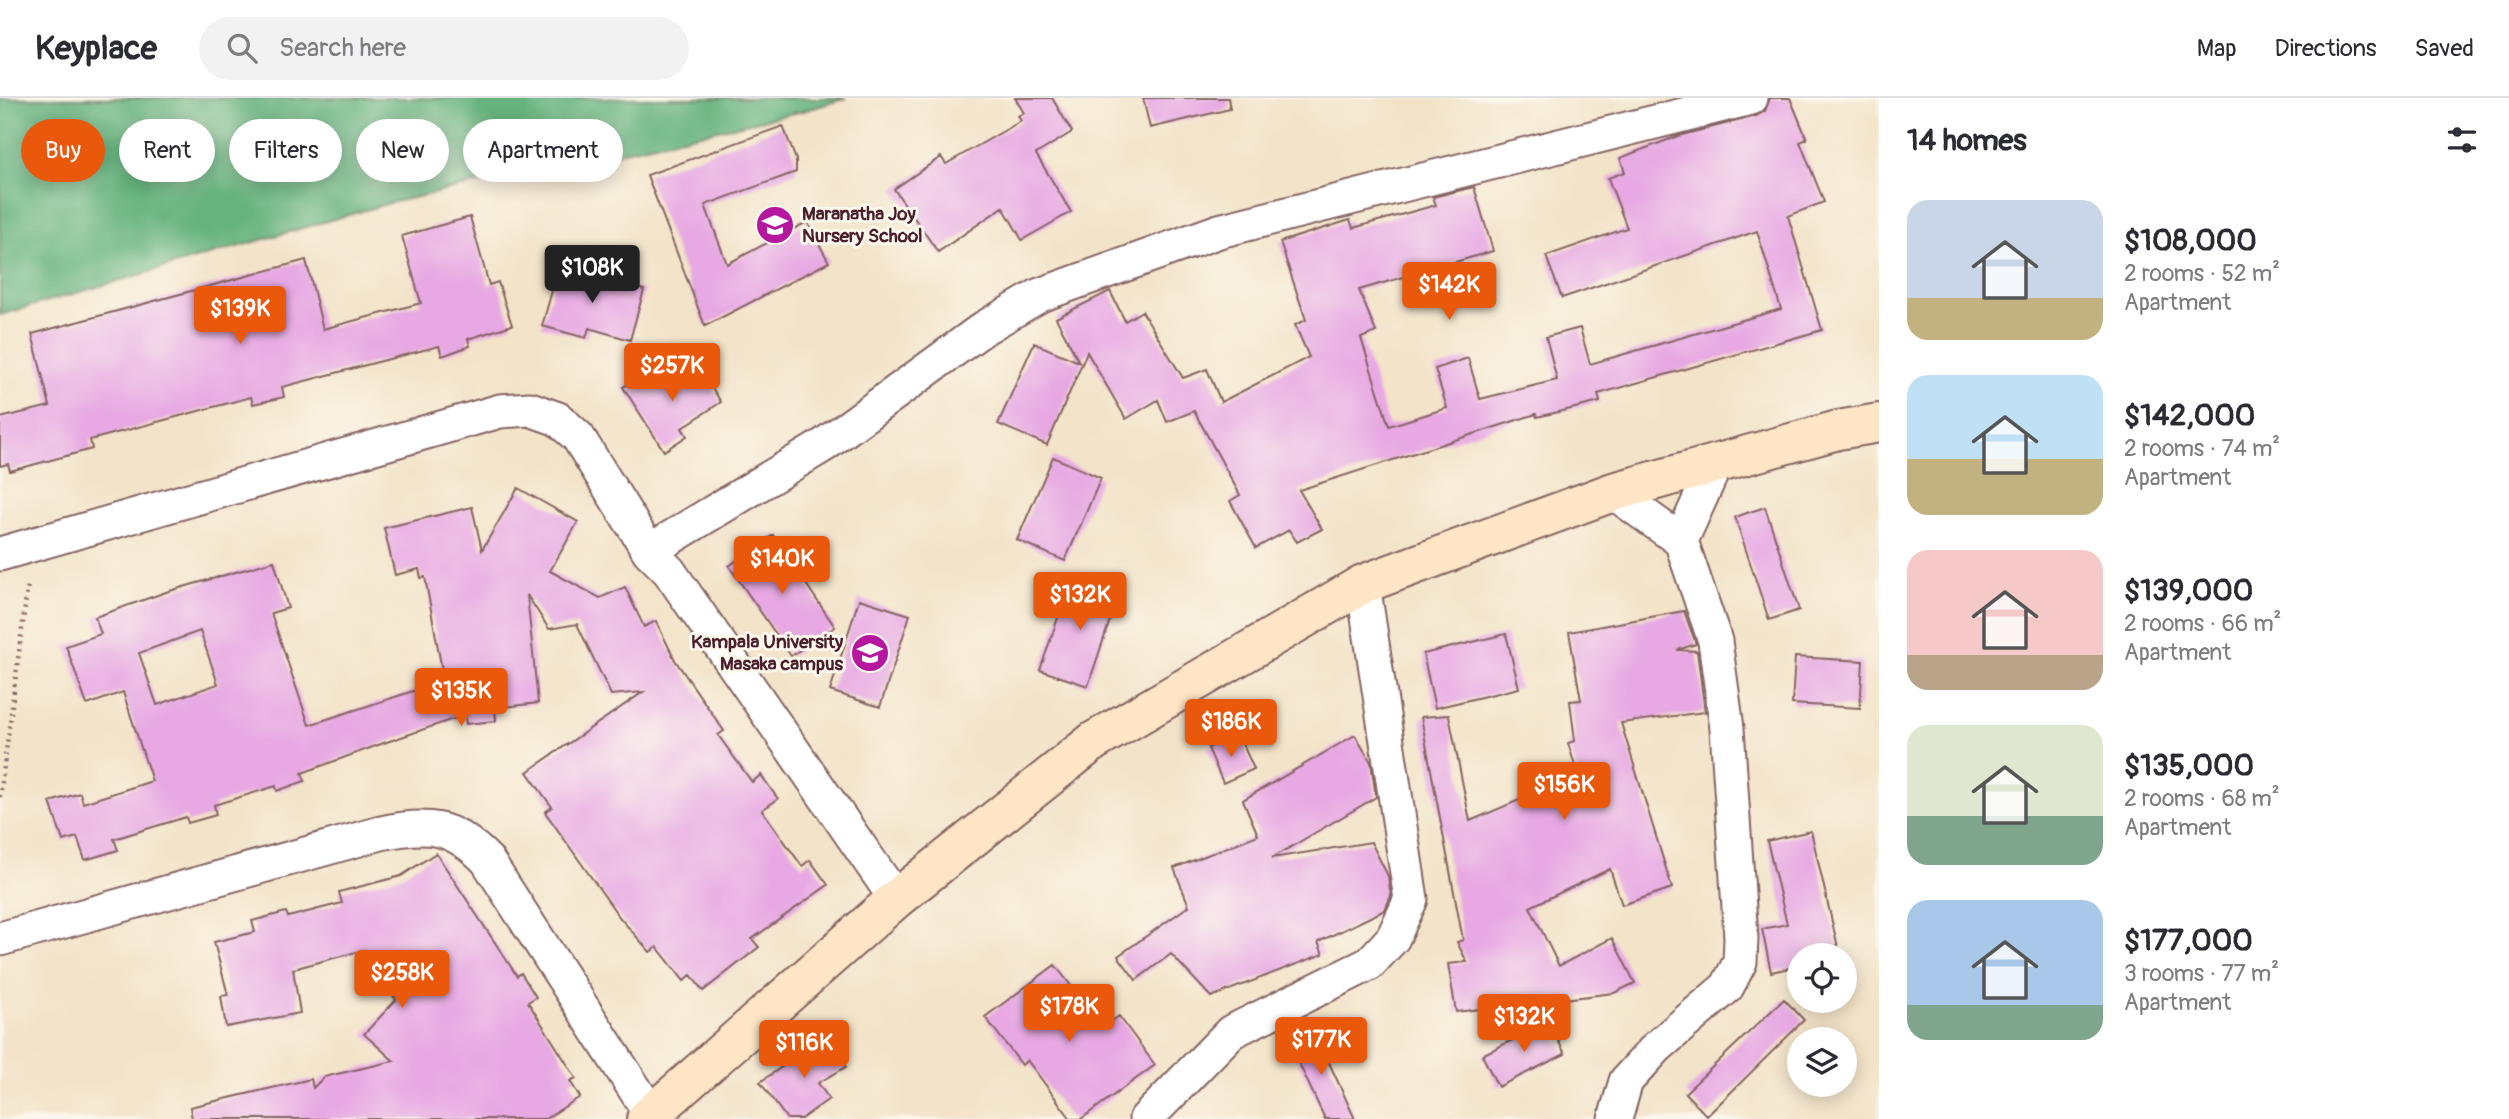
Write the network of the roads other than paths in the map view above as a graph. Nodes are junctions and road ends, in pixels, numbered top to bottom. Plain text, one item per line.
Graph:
1 (1751, 98) edge
2 (1879, 423) edge
3 (1717, 461) junction
4 (1613, 492) junction
5 (1681, 541) junction
6 (649, 551) junction
7 (0, 554) edge
8 (1363, 584) junction
9 (896, 899) junction
10 (0, 939) edge
11 (649, 1117) edge
12 (1146, 1119) edge
13 (1615, 1119) edge

1 - 6 street
2 - 3 street
3 - 4 street
3 - 5 street
4 - 5 street
4 - 8 street
5 - 13 street
6 - 7 street
6 - 9 street
8 - 9 street
8 - 12 street
9 - 11 street
10 - 11 street

